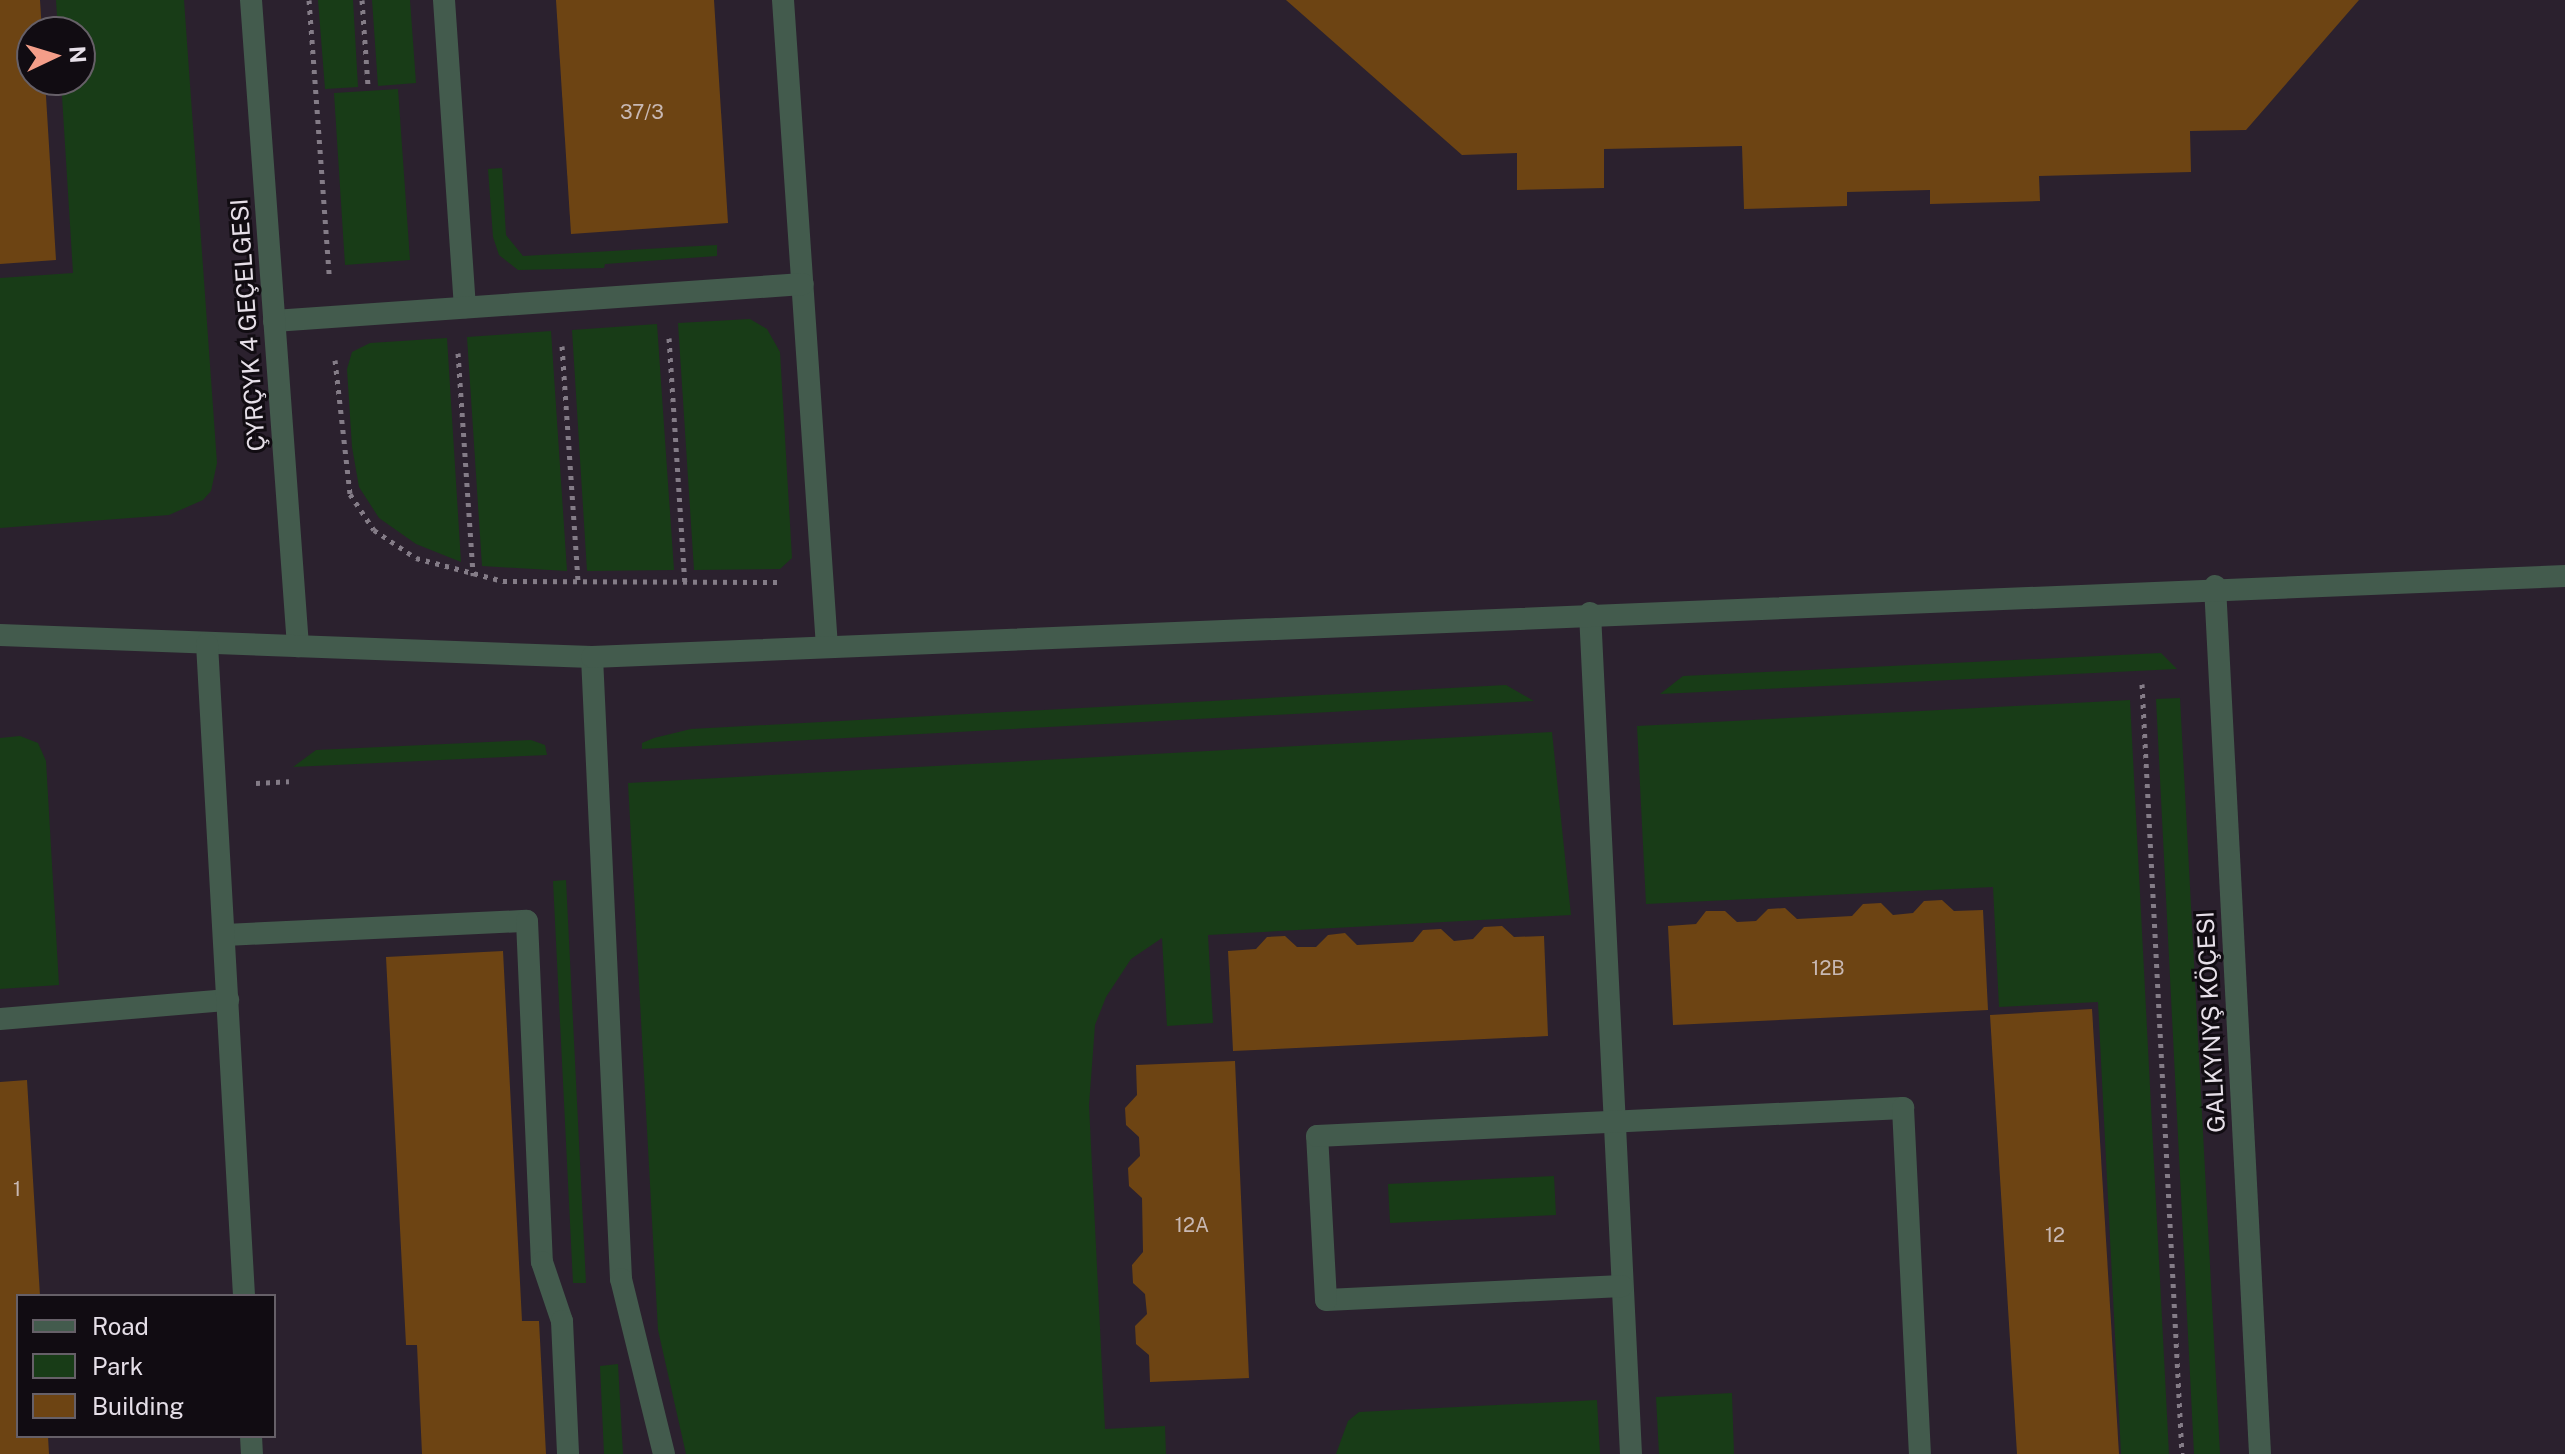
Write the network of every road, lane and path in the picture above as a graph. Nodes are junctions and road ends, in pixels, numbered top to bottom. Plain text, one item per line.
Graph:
1 (251, 0) edge
2 (309, 0) edge
3 (362, 0) edge
4 (444, 0) edge
5 (783, 0) edge
6 (368, 86) dead end
7 (330, 276) dead end
8 (803, 284) junction
9 (465, 307) junction
10 (274, 321) junction
11 (668, 323) dead end
12 (561, 331) dead end
13 (457, 337) dead end
14 (335, 358) dead end
15 (473, 575) junction
16 (2565, 576) edge
17 (781, 582) dead end
18 (578, 583) junction
19 (685, 583) junction
20 (2215, 586) junction
21 (1590, 613) junction
22 (0, 635) edge
23 (207, 644) junction
24 (298, 646) junction
25 (827, 647) junction
26 (592, 657) junction
27 (2142, 684) dead end
28 (225, 935) junction
29 (228, 1000) junction
30 (0, 1019) edge
31 (1614, 1122) junction
32 (1622, 1286) junction
33 (244, 1294) edge
34 (568, 1454) edge
35 (664, 1454) edge
36 (1631, 1454) edge
37 (1920, 1454) edge
38 (2182, 1454) edge
39 (2260, 1454) edge

1 - 10 street, ÇYRÇYK 4 GEÇELGESI
2 - 7 path
3 - 6 path
4 - 9 street
5 - 8 street
8 - 9 street
8 - 25 street
9 - 10 street
10 - 24 street, ÇYRÇYK 4 GEÇELGESI
11 - 19 path
12 - 18 path
13 - 15 path
14 - 15 path
15 - 18 path
16 - 20 street
17 - 19 path
18 - 19 path
20 - 21 street
20 - 39 street, GALKYNYŞ KÖÇESI
21 - 25 street
21 - 31 street
22 - 23 street
23 - 24 street
23 - 28 street
24 - 26 street
25 - 26 street
26 - 35 street
27 - 38 path
28 - 29 street
28 - 34 street
29 - 30 street
29 - 33 street
31 - 32 street
31 - 32 street
31 - 37 street
32 - 36 street

